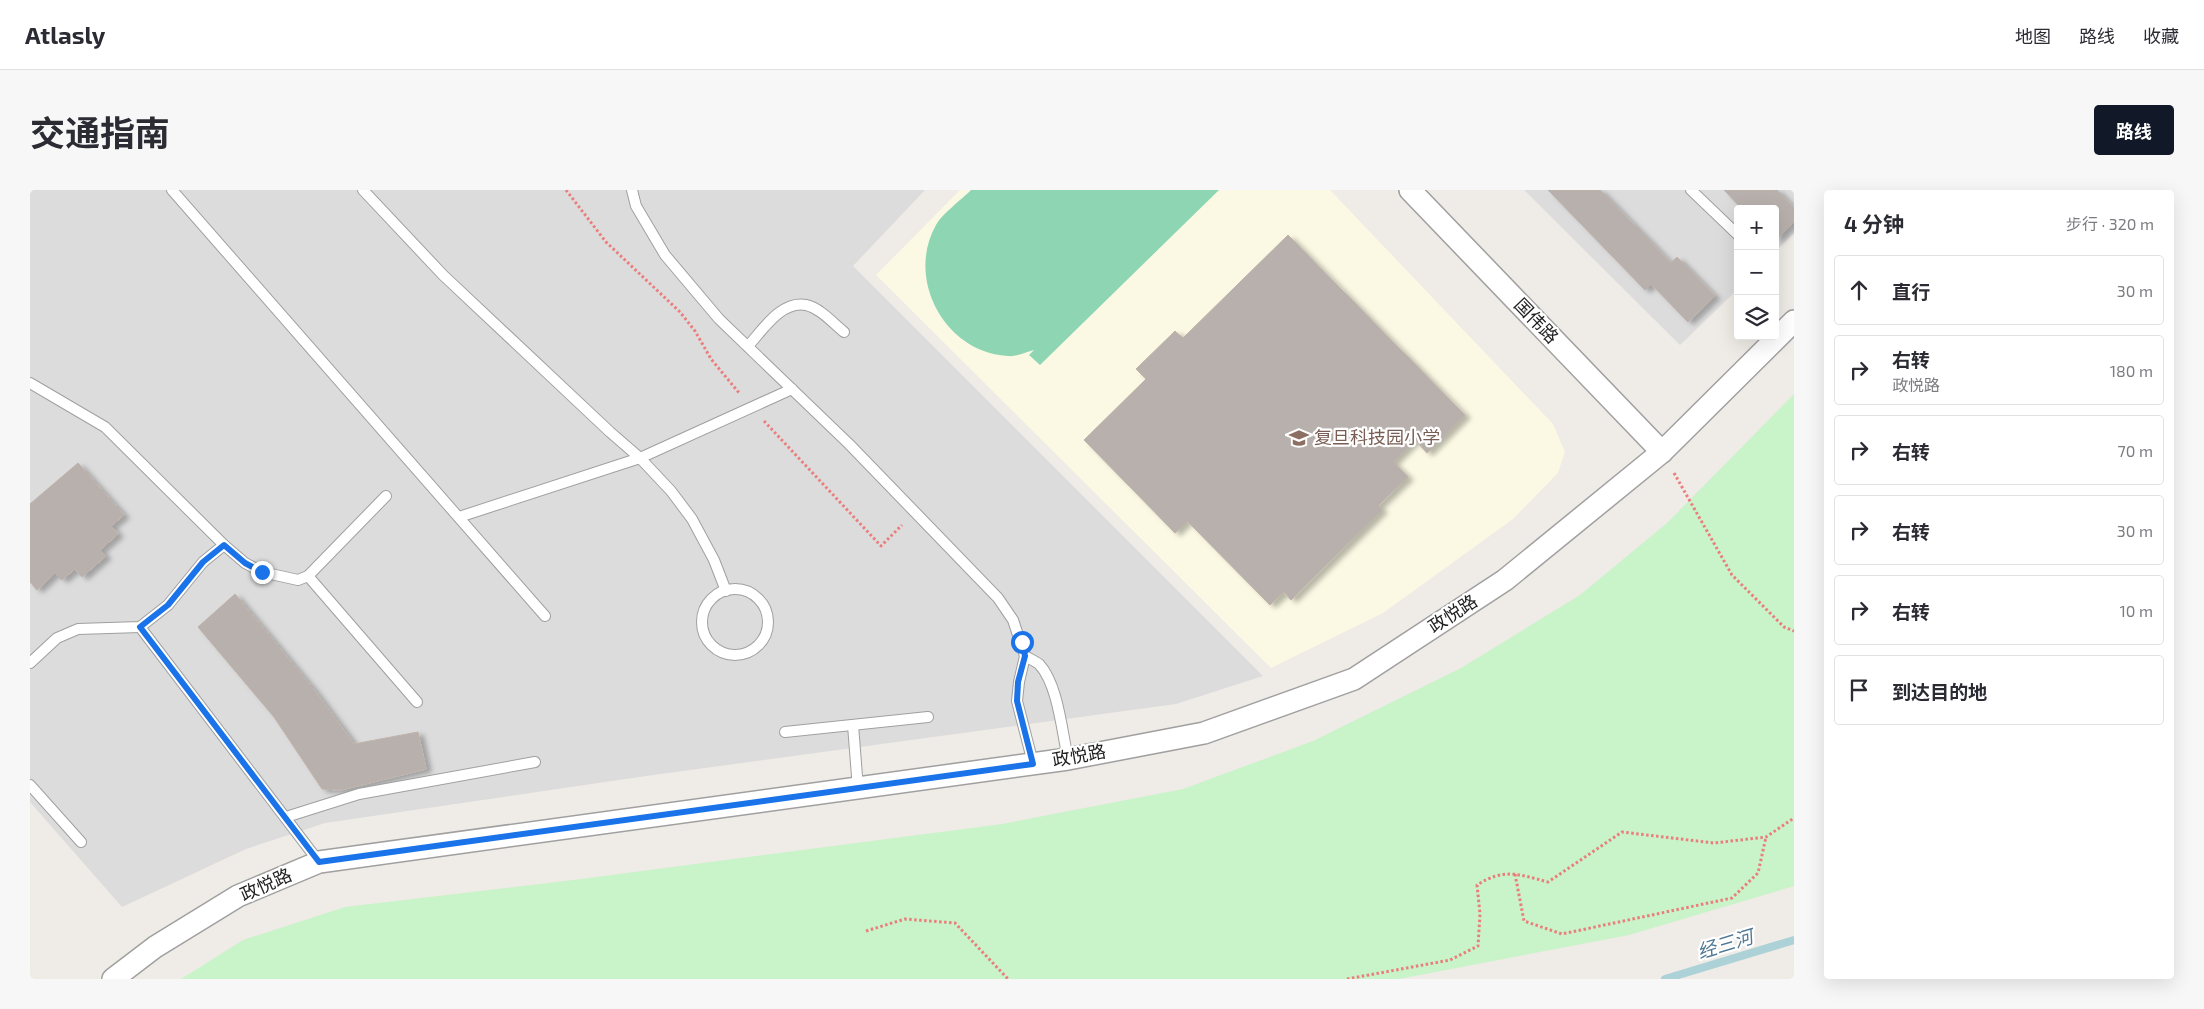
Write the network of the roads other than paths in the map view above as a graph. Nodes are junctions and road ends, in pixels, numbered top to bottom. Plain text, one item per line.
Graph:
1 (172, 190) edge
2 (363, 190) edge
3 (632, 190) edge
4 (1410, 190) edge
5 (1691, 190) edge
6 (1734, 231) edge
7 (1794, 321) edge
8 (844, 332) dead end
9 (748, 346) junction
10 (30, 383) edge
11 (792, 389) junction
12 (1662, 452) junction
13 (640, 458) junction
14 (386, 496) dead end
15 (459, 517) junction
16 (224, 545) junction
17 (308, 576) junction
18 (726, 591) junction
19 (545, 616) dead end
20 (140, 627) junction
21 (1025, 656) junction
22 (30, 663) edge
23 (417, 702) dead end
24 (928, 718) dead end
25 (853, 725) junction
26 (785, 732) dead end
27 (1068, 759) junction
28 (535, 762) dead end
29 (1033, 764) junction
30 (30, 785) edge
31 (858, 789) junction
32 (286, 817) junction
33 (81, 842) dead end
34 (319, 862) junction
35 (113, 979) edge

1 - 15 lane
2 - 13 lane
3 - 9 lane
4 - 12 street, 国伟路
5 - 6 lane
7 - 12 street, 政悦路
8 - 9 lane
9 - 11 lane
10 - 16 lane
11 - 13 lane
11 - 21 lane
12 - 27 street, 政悦路
13 - 15 lane
13 - 18 lane
14 - 17 lane
15 - 19 lane
16 - 17 lane
16 - 20 lane
17 - 23 lane
18 - 18 lane
20 - 22 lane
20 - 32 lane
21 - 27 lane
21 - 29 lane
24 - 25 lane
25 - 26 lane
25 - 31 lane
27 - 29 street, 政悦路
28 - 32 lane
29 - 31 street, 政悦路
30 - 33 lane
31 - 34 street, 政悦路
32 - 34 lane
34 - 35 street, 政悦路

